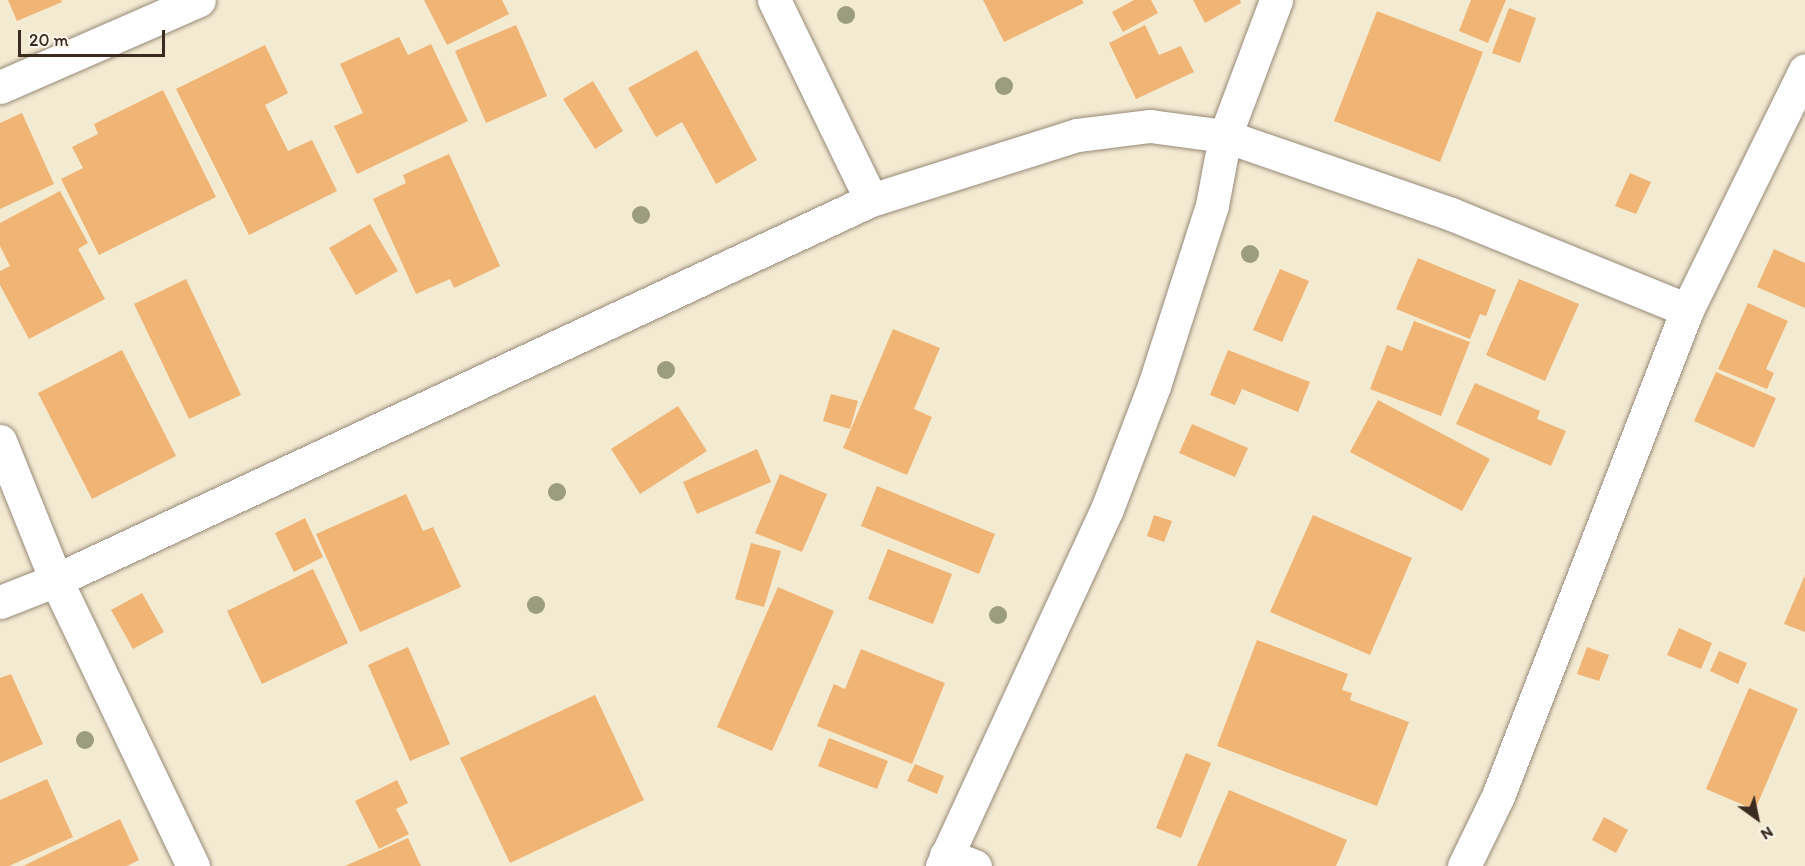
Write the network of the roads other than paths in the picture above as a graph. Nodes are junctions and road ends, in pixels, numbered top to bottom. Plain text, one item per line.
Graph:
1 (199, 0) edge
2 (774, 0) edge
3 (1276, 0) edge
4 (1805, 70) edge
5 (0, 87) edge
6 (1225, 136) junction
7 (871, 200) junction
8 (1687, 310) junction
9 (0, 441) edge
10 (56, 580) junction
11 (0, 602) edge
12 (954, 862) edge
13 (193, 866) edge
14 (1464, 866) edge

1 - 5 street
2 - 7 street
3 - 6 street
4 - 8 street
6 - 7 street
6 - 8 street
6 - 12 street
7 - 10 street
8 - 14 street
9 - 10 street
10 - 11 street
10 - 13 street

